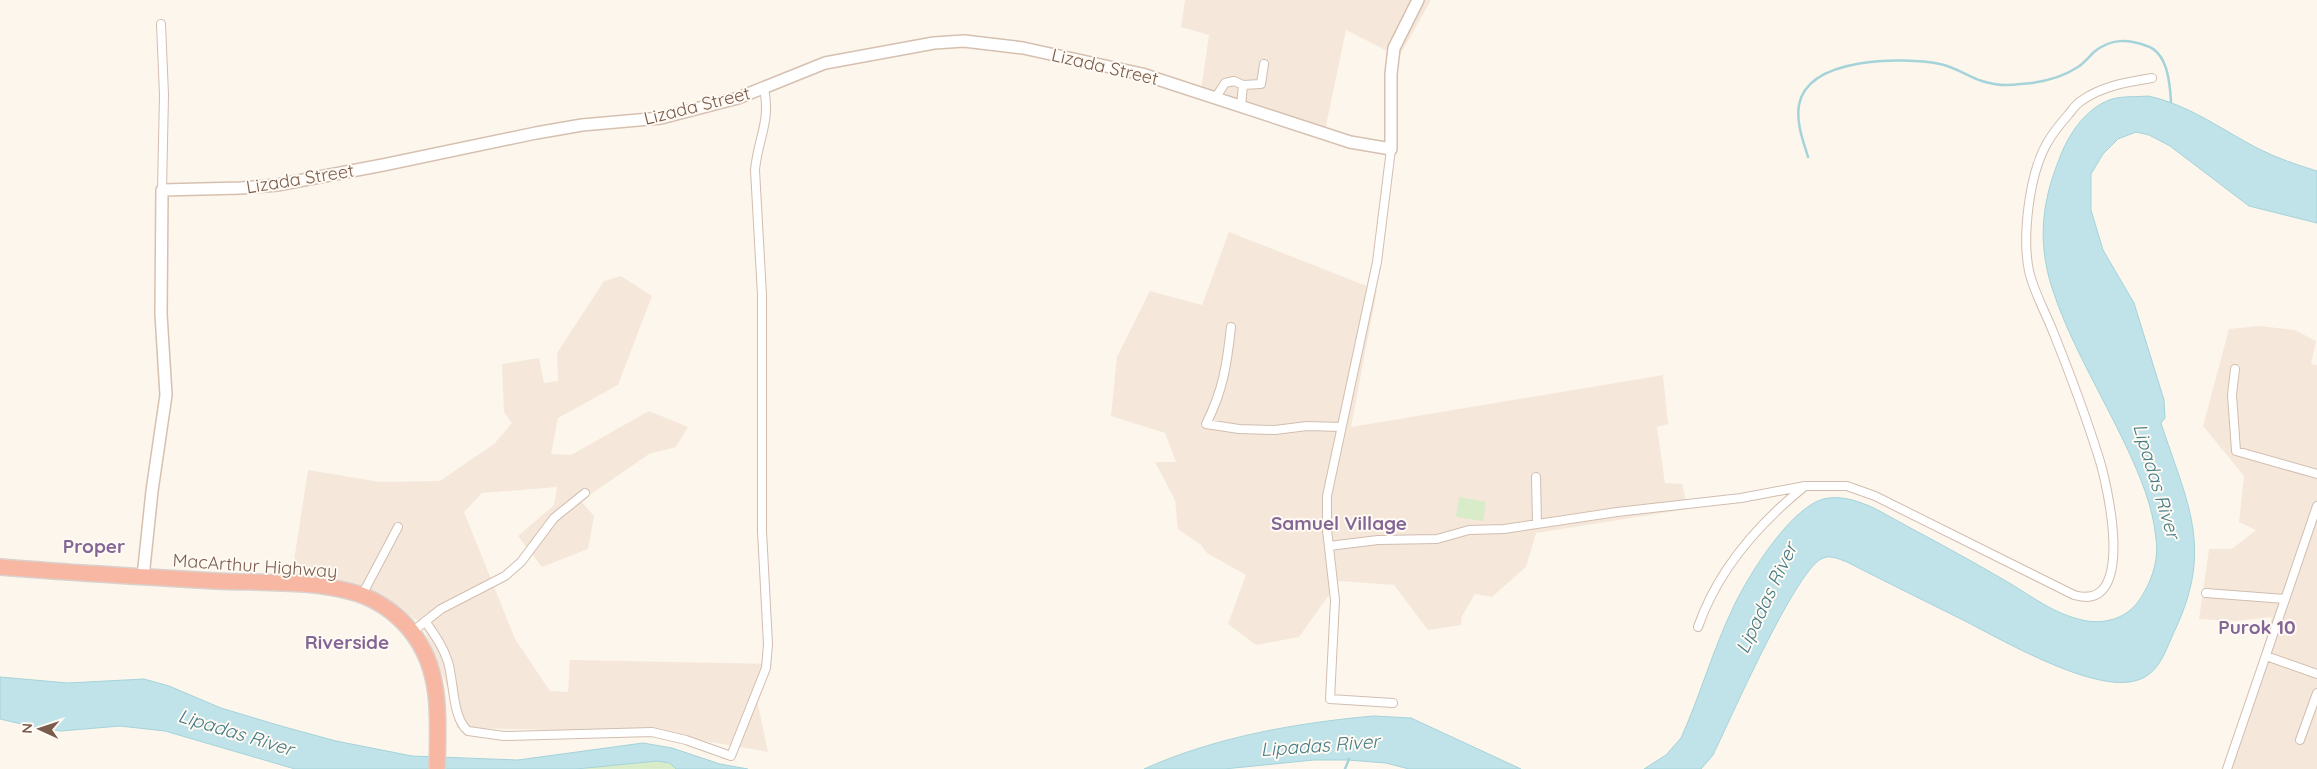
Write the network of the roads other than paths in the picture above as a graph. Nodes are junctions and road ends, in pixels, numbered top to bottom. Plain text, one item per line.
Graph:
1 (1418, 0) edge
2 (161, 24) dead end
3 (1264, 64) dead end
4 (2152, 78) dead end
5 (1243, 85) junction
6 (764, 88) junction
7 (1216, 98) junction
8 (1241, 106) junction
9 (1391, 149) junction
10 (162, 190) junction
11 (1231, 327) dead end
12 (2235, 369) dead end
13 (1341, 427) junction
14 (2317, 474) edge
15 (1536, 477) dead end
16 (1805, 486) junction
17 (584, 493) dead end
18 (2317, 506) edge
19 (1537, 524) junction
20 (398, 527) dead end
21 (1329, 546) junction
22 (0, 567) edge
23 (143, 577) junction
24 (2206, 593) dead end
25 (362, 595) junction
26 (2285, 599) junction
27 (425, 621) junction
28 (1698, 627) dead end
29 (412, 632) junction
30 (2266, 656) junction
31 (2317, 674) edge
32 (2317, 692) edge
33 (1393, 703) dead end
34 (2300, 740) dead end
35 (437, 769) edge
36 (2227, 769) edge

1 - 9 street
2 - 10 street
3 - 5 street
4 - 16 street
5 - 7 street
5 - 8 street
6 - 7 street, Lizada Street
6 - 10 street, Lizada Street
6 - 27 street
7 - 8 street, Lizada Street
8 - 9 street, Lizada Street
9 - 13 street
10 - 23 street
11 - 13 street
12 - 14 street
13 - 21 street
15 - 19 street
16 - 19 street
16 - 28 street
17 - 27 street
18 - 26 street
19 - 21 street
20 - 25 street
21 - 33 street
22 - 23 highway, MacArthur Highway
23 - 25 highway, MacArthur Highway
24 - 26 street
25 - 29 highway, MacArthur Highway
26 - 30 street
27 - 29 street
29 - 35 highway, MacArthur Highway
30 - 31 street
30 - 36 street
32 - 34 street

